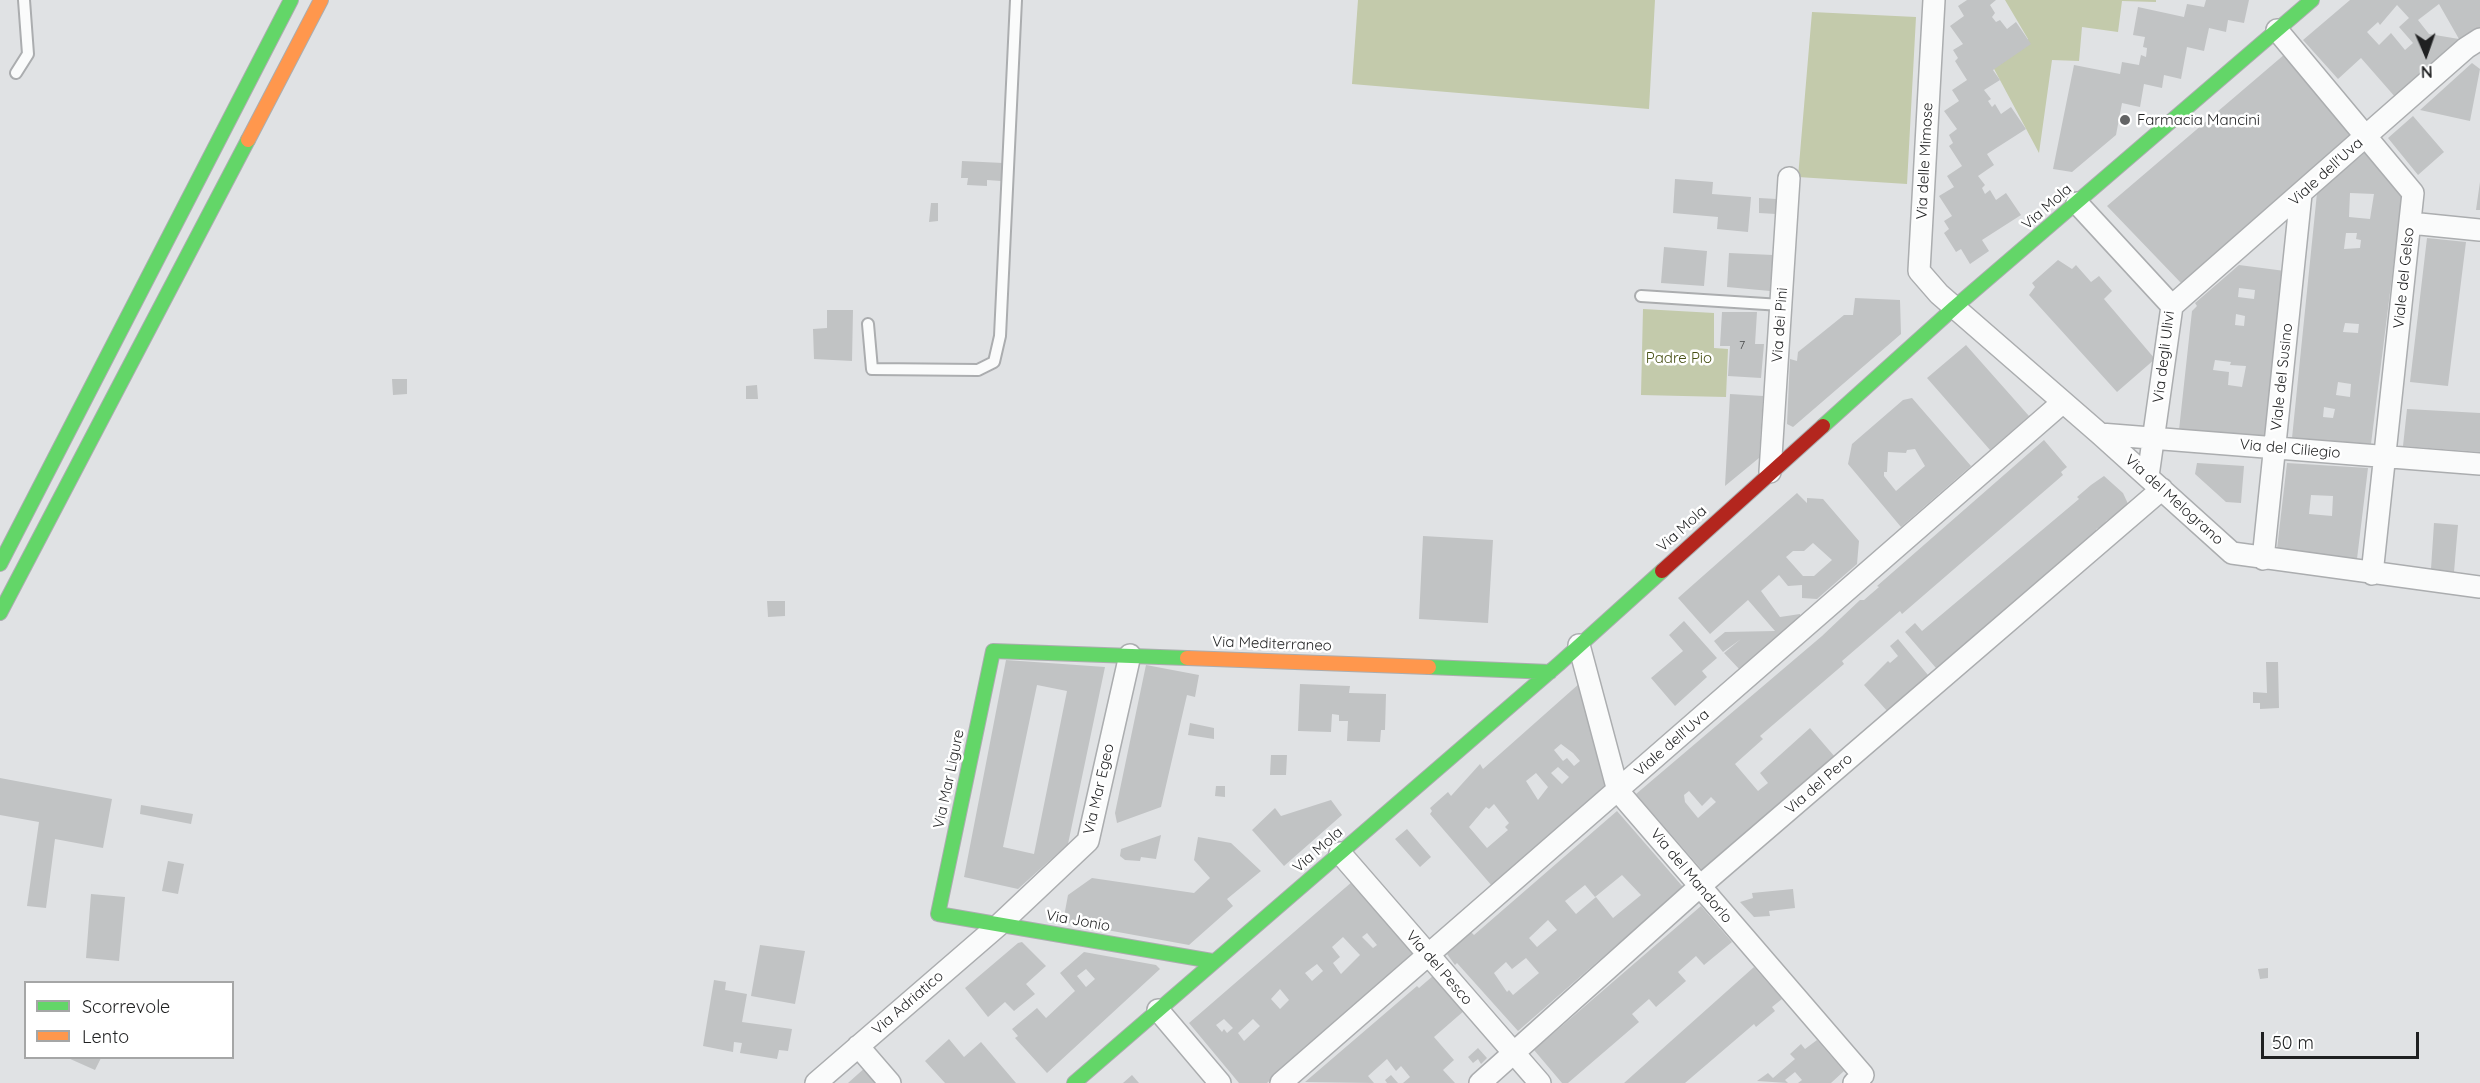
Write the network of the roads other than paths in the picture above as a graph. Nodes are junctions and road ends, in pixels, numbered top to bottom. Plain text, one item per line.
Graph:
1 (24, 0) edge
2 (291, 0) edge
3 (321, 0) edge
4 (1016, 0) edge
5 (1934, 0) edge
6 (2312, 0) edge
7 (2277, 30) junction
8 (2480, 39) edge
9 (16, 73) dead end
10 (2366, 136) junction
11 (1789, 178) dead end
12 (2301, 194) junction
13 (2077, 203) junction
14 (2410, 223) junction
15 (2480, 230) edge
16 (1641, 296) dead end
17 (1781, 305) junction
18 (2172, 306) junction
19 (1955, 307) junction
20 (868, 324) dead end
21 (2062, 402) junction
22 (2100, 434) junction
23 (2154, 439) junction
24 (2274, 447) junction
25 (2384, 457) junction
26 (2480, 464) edge
27 (1770, 472) junction
28 (2155, 483) junction
29 (2263, 559) junction
30 (0, 564) edge
31 (2372, 574) junction
32 (2480, 587) edge
33 (0, 613) edge
34 (1579, 645) junction
35 (993, 651) joint
36 (1130, 655) junction
37 (1550, 672) junction
38 (1618, 791) junction
39 (1340, 853) junction
40 (1699, 887) junction
41 (938, 914) joint
42 (1000, 924) junction
43 (1427, 954) junction
44 (1212, 961) junction
45 (1158, 1010) junction
46 (858, 1046) junction
47 (1513, 1054) junction
48 (1859, 1079) edge
49 (816, 1083) edge
50 (890, 1083) edge
51 (1074, 1083) edge
52 (1220, 1083) edge
53 (1281, 1083) edge
54 (1480, 1083) edge
55 (1540, 1083) edge

1 - 9 lane
2 - 30 street
3 - 33 street
4 - 20 lane
5 - 19 street, Via delle Mimose
6 - 7 street, Via Mola
7 - 10 street, Viale del Gelso
7 - 13 street, Via Mola
8 - 10 street, Viale dell'Uva
10 - 12 street, Viale dell'Uva
10 - 14 street, Viale del Gelso
11 - 17 street, Via dei Pini
12 - 18 street, Viale dell'Uva
12 - 24 street, Viale del Susino
13 - 18 street, Via degli Ulivi
13 - 19 street, Via Mola
14 - 15 street
14 - 25 street, Viale del Gelso
16 - 17 lane
17 - 27 street, Via dei Pini
18 - 23 street, Via degli Ulivi
19 - 21 street, Via del Melograno
19 - 27 street, Via Mola
21 - 22 street, Via del Melograno
21 - 38 street, Viale dell'Uva
22 - 23 street, Via del Ciliegio
22 - 28 street, Via del Melograno
23 - 24 street, Via del Ciliegio
23 - 28 street, Via degli Ulivi
24 - 25 street, Via del Ciliegio
24 - 29 street, Viale del Susino
25 - 26 street, Via del Ciliegio
25 - 31 street, Viale del Gelso
27 - 34 street, Via Mola
28 - 29 street, Via del Melograno
28 - 40 street, Via del Pero
29 - 31 street, Via del Melograno
31 - 32 street, Via del Melograno
34 - 37 street, Via Mola
34 - 38 street, Via del Mandorlo
35 - 36 street, Via Mediterraneo
35 - 41 street, Via Mar Ligure
36 - 37 street, Via Mediterraneo
36 - 42 street, Via Mar Egeo
37 - 39 street, Via Mola
38 - 40 street, Via del Mandorlo
38 - 43 street, Viale dell'Uva
39 - 43 street, Via del Pesco
39 - 44 street, Via Mola
40 - 47 street, Via del Pero
40 - 48 street, Via del Mandorlo
41 - 42 street, Via Jonio
42 - 44 street, Via Jonio
42 - 46 street, Via Adriatico
43 - 47 street, Via del Pesco
43 - 53 street, Viale dell'Uva
44 - 45 street, Via Mola
45 - 51 street, Via Mola
45 - 52 street
46 - 49 street, Via Adriatico
46 - 50 street
47 - 54 street, Via del Pero
47 - 55 street, Via del Pesco

